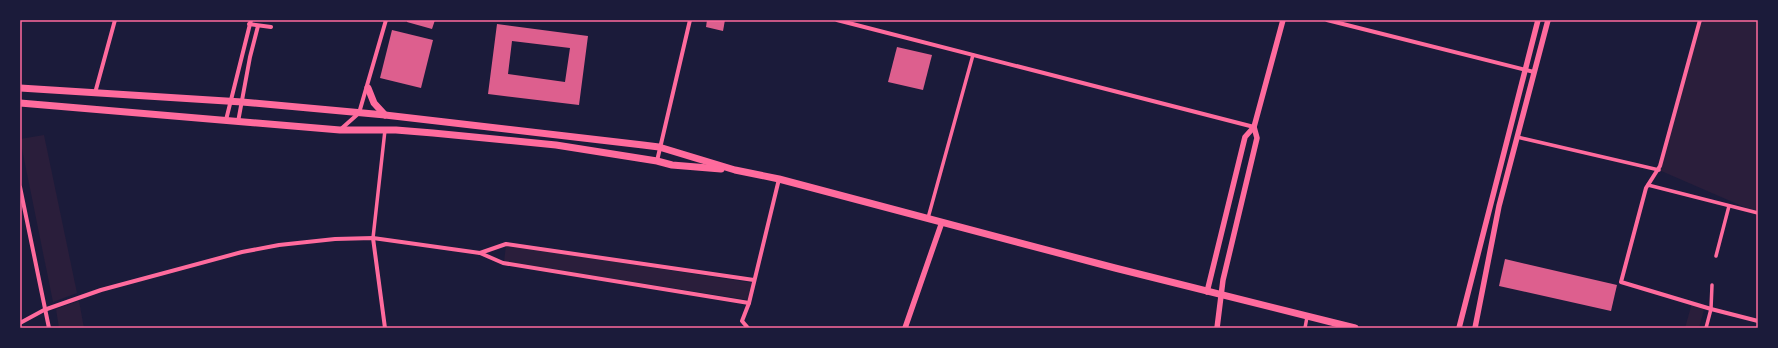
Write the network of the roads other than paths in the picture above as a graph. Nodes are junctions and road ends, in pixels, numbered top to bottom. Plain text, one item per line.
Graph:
1 (115, 20) edge
2 (386, 20) edge
3 (690, 20) edge
4 (837, 20) edge
5 (1283, 20) edge
6 (1327, 20) edge
7 (1538, 20) edge
8 (1548, 20) edge
9 (1700, 20) edge
10 (250, 22) edge
11 (258, 26) junction
12 (271, 27) dead end
13 (973, 55) junction
14 (1525, 70) junction
15 (1534, 72) junction
16 (20, 88) edge
17 (368, 88) junction
18 (95, 94) junction
19 (230, 101) junction
20 (242, 102) junction
21 (20, 103) edge
22 (359, 113) junction
23 (385, 115) junction
24 (226, 120) junction
25 (238, 122) junction
26 (1254, 127) junction
27 (340, 130) junction
28 (385, 130) junction
29 (1517, 137) junction
30 (659, 147) junction
31 (657, 161) junction
32 (735, 170) junction
33 (1659, 170) junction
34 (779, 179) junction
35 (1648, 185) junction
36 (20, 187) edge
37 (1729, 206) junction
38 (1758, 213) edge
39 (928, 218) junction
40 (942, 222) junction
41 (373, 238) junction
42 (480, 254) junction
43 (1716, 256) dead end
44 (754, 280) junction
45 (1712, 285) dead end
46 (1207, 292) junction
47 (1220, 295) junction
48 (750, 303) junction
49 (1711, 309) junction
50 (44, 310) junction
51 (1307, 317) junction
52 (1758, 321) edge
53 (20, 323) edge
54 (1338, 325) junction
55 (49, 328) edge
56 (385, 328) edge
57 (748, 328) edge
58 (905, 328) edge
59 (1217, 328) edge
60 (1305, 328) edge
61 (1346, 328) edge
62 (1355, 328) edge
63 (1459, 328) edge
64 (1475, 328) edge
65 (1706, 328) edge

1 - 18 street
2 - 17 street
3 - 30 street
4 - 13 street
5 - 26 street
6 - 14 street
7 - 14 street
8 - 15 street
9 - 33 street
10 - 11 street
10 - 19 street
11 - 12 street
11 - 20 street
13 - 26 street
13 - 39 street
14 - 15 street
14 - 63 street
15 - 29 street
16 - 18 main road
17 - 22 street
17 - 23 main road
18 - 19 main road
19 - 20 main road
19 - 24 street
20 - 22 main road
20 - 25 street
21 - 24 main road
22 - 23 main road
22 - 27 street
23 - 30 main road
24 - 25 main road
25 - 27 main road
26 - 46 street
26 - 47 street
27 - 28 main road
28 - 31 main road
28 - 41 street
29 - 33 street
29 - 64 street
30 - 31 street
30 - 32 main road
31 - 32 main road
32 - 34 main road
33 - 35 street
34 - 39 main road
34 - 44 street
35 - 37 street
35 - 49 street
36 - 50 street
37 - 38 street
37 - 43 street
39 - 40 main road
40 - 46 main road
40 - 58 street
41 - 42 street
41 - 50 street
41 - 56 street
42 - 44 street
42 - 48 street
44 - 48 street
45 - 49 street
46 - 47 main road
47 - 51 main road
47 - 59 street
48 - 57 street
49 - 52 street
49 - 65 street
50 - 53 street
50 - 55 street
51 - 54 main road
51 - 60 street
54 - 61 main road
54 - 62 main road

